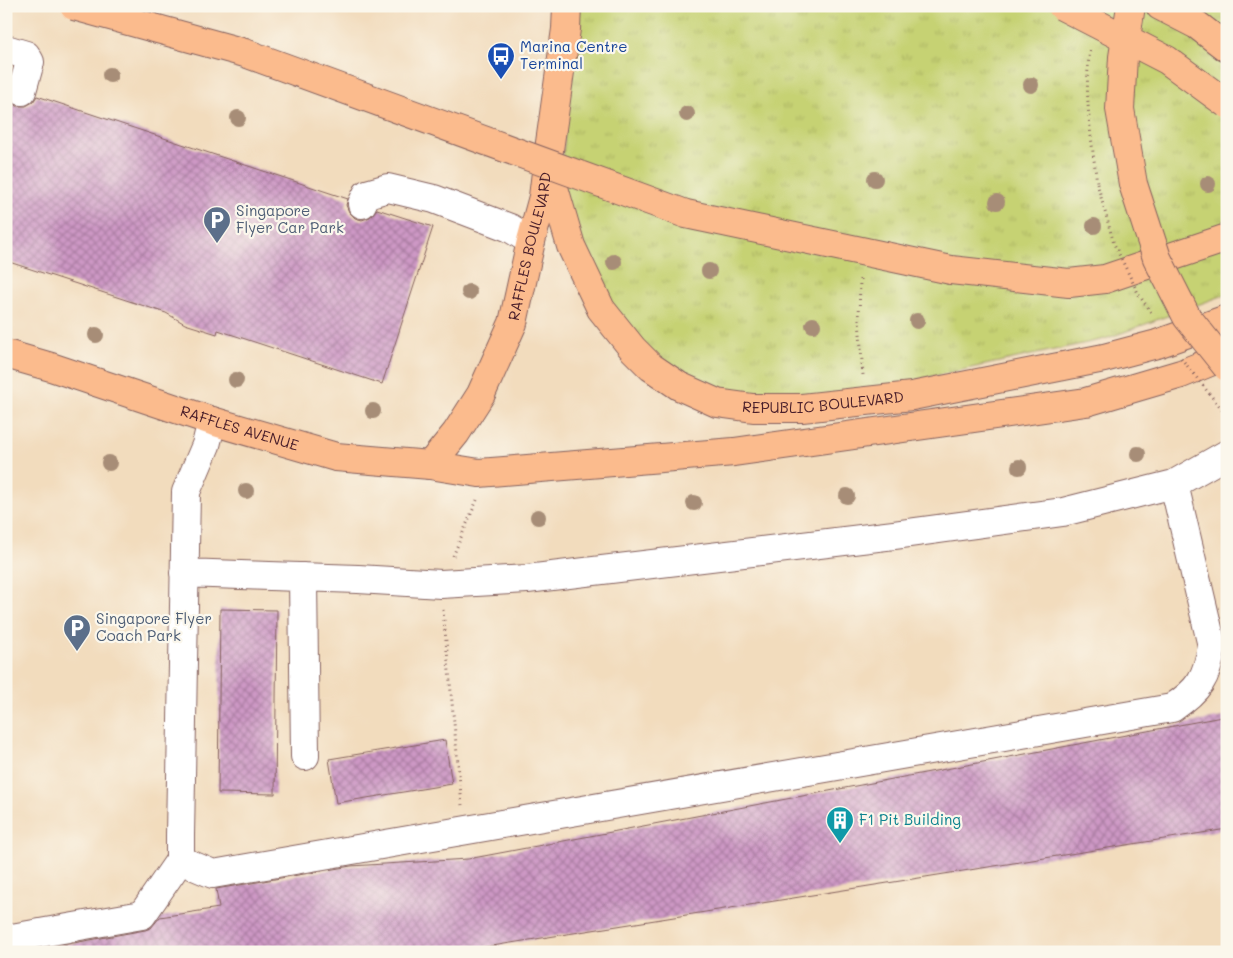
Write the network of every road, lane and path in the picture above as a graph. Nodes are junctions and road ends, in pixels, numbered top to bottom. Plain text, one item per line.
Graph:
1 (74, 6) edge
2 (567, 6) edge
3 (1062, 6) edge
4 (1131, 6) edge
5 (1160, 6) edge
6 (1227, 48) edge
7 (6, 50) edge
8 (22, 91) dead end
9 (1227, 104) edge
10 (546, 164) junction
11 (362, 204) dead end
12 (1227, 238) edge
13 (531, 241) junction
14 (860, 274) dead end
15 (1227, 319) edge
16 (6, 354) edge
17 (1227, 355) edge
18 (1227, 367) edge
19 (862, 374) dead end
20 (212, 421) junction
21 (1227, 454) edge
22 (430, 466) junction
23 (1174, 484) junction
24 (478, 486) junction
25 (184, 573) junction
26 (303, 577) junction
27 (441, 584) junction
28 (305, 756) dead end
29 (464, 830) junction
30 (180, 860) junction
31 (6, 939) edge

1 - 12 main road, bridge
2 - 10 main road, RAFFLES BOULEVARD
3 - 9 main road, bridge
4 - 18 main road, bridge
5 - 6 main road
7 - 8 lane
10 - 13 main road, RAFFLES BOULEVARD
10 - 15 main road, REPUBLIC BOULEVARD
11 - 13 lane
13 - 22 main road, RAFFLES BOULEVARD
14 - 19 path
16 - 20 main road, RAFFLES AVENUE
17 - 24 main road, REPUBLIC BOULEVARD
20 - 22 main road, RAFFLES AVENUE
20 - 25 lane
21 - 23 lane
22 - 24 main road, RAFFLES AVENUE
23 - 27 lane
23 - 29 lane
24 - 27 path
25 - 26 lane
25 - 30 lane
26 - 27 lane
26 - 28 lane
27 - 29 path
29 - 30 lane
30 - 31 lane

